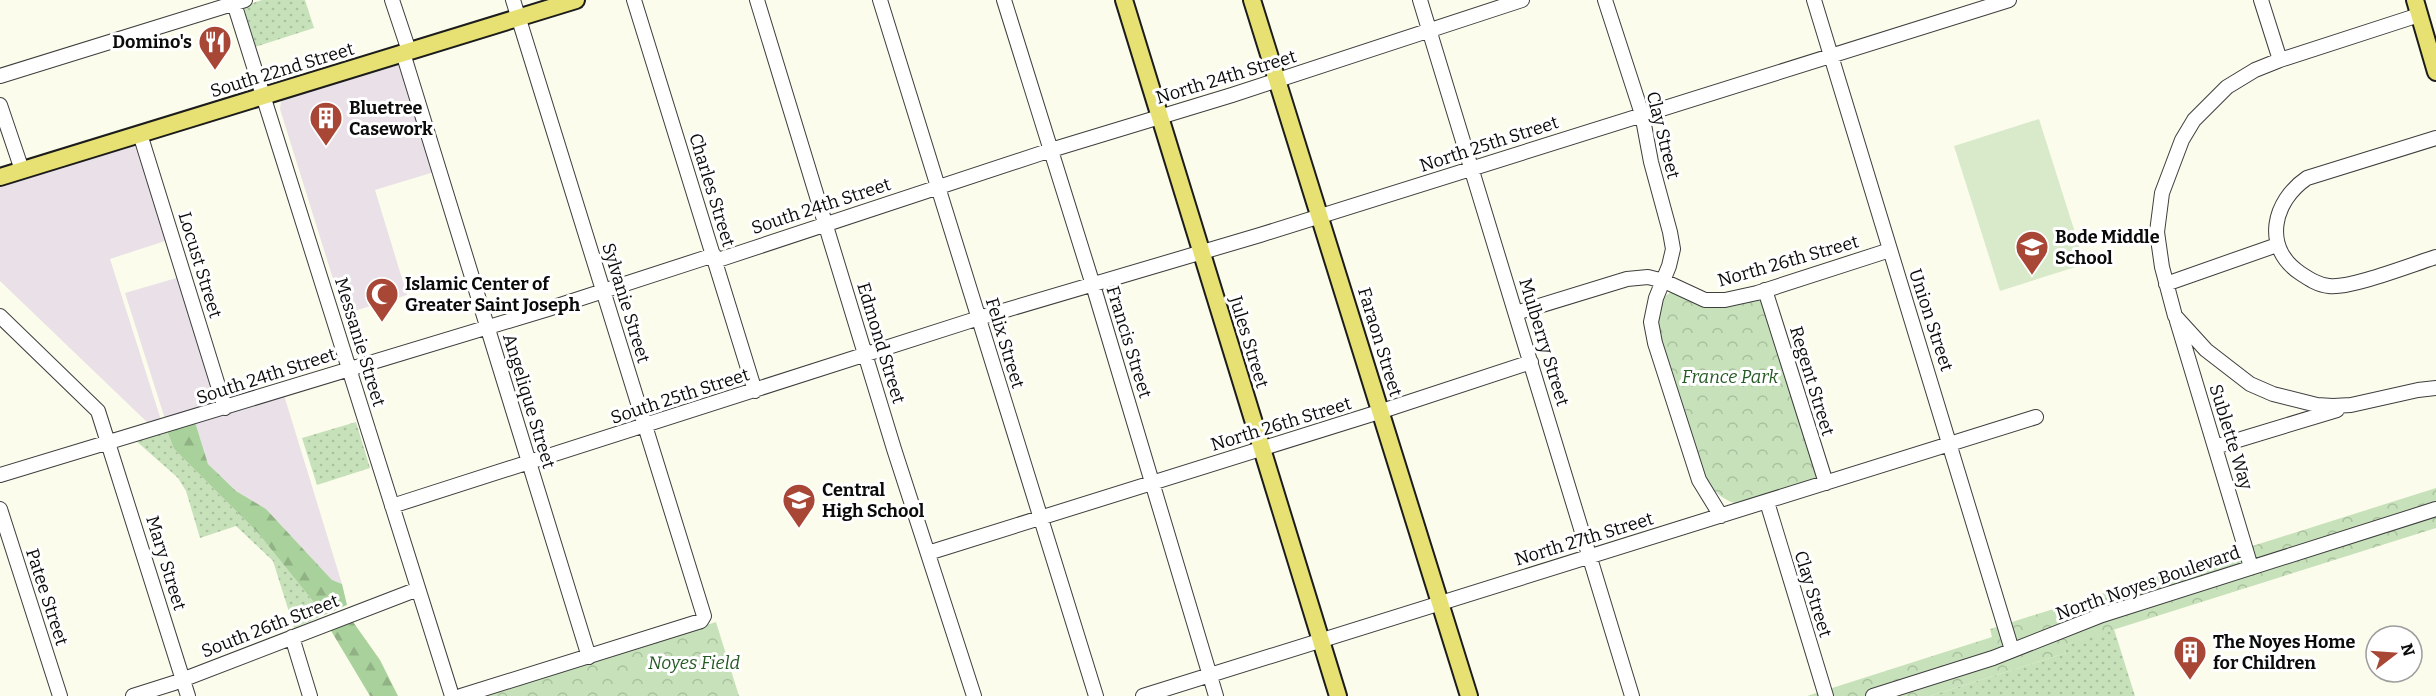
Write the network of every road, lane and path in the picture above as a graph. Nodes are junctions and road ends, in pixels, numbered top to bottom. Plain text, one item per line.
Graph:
1 (392, 0) edge
2 (513, 0) edge
3 (576, 0) edge
4 (633, 0) edge
5 (757, 0) edge
6 (880, 0) edge
7 (1004, 0) edge
8 (1124, 0) edge
9 (1252, 0) edge
10 (1420, 0) edge
11 (1522, 0) edge
12 (1605, 0) edge
13 (1814, 0) edge
14 (2009, 0) edge
15 (2260, 0) edge
16 (238, 1) edge
17 (2417, 7) edge
18 (518, 17) junction
19 (1430, 30) junction
20 (406, 52) junction
21 (1831, 56) junction
22 (2280, 60) junction
23 (2436, 72) edge
24 (0, 76) edge
25 (1278, 80) junction
26 (264, 96) junction
27 (0, 105) edge
28 (1642, 114) junction
29 (1160, 116) junction
30 (140, 134) junction
31 (2436, 138) edge
32 (1051, 150) junction
33 (1472, 168) junction
34 (22, 170) junction
35 (0, 177) edge
36 (939, 186) junction
37 (1321, 216) junction
38 (826, 224) junction
39 (2277, 245) junction
40 (1890, 250) junction
41 (1202, 253) junction
42 (2436, 257) edge
43 (715, 258) junction
44 (1664, 281) junction
45 (2166, 284) junction
46 (1093, 285) junction
47 (1766, 290) junction
48 (603, 291) junction
49 (1516, 313) junction
50 (2175, 316) junction
51 (979, 318) junction
52 (3, 322) edge
53 (487, 326) junction
54 (866, 355) junction
55 (1532, 362) junction
56 (350, 368) junction
57 (2436, 388) edge
58 (755, 391) junction
59 (2351, 405) junction
60 (225, 408) junction
61 (1382, 411) junction
62 (2036, 417) dead end
63 (645, 426) junction
64 (109, 441) junction
65 (1950, 444) junction
66 (2215, 447) junction
67 (1261, 449) junction
68 (530, 463) junction
69 (0, 475) edge
70 (1152, 483) junction
71 (1826, 483) junction
72 (1767, 502) junction
73 (392, 506) junction
74 (0, 508) edge
75 (2436, 509) edge
76 (1721, 516) junction
77 (1040, 518) junction
78 (928, 553) junction
79 (1590, 556) junction
80 (2251, 567) junction
81 (418, 589) junction
82 (1440, 602) junction
83 (292, 637) junction
84 (1320, 639) junction
85 (2012, 650) junction
86 (588, 657) junction
87 (1210, 675) junction
88 (183, 679) junction
89 (60, 696) edge
90 (133, 696) edge
91 (188, 696) edge
92 (310, 696) edge
93 (452, 696) edge
94 (461, 696) edge
95 (974, 696) edge
96 (1096, 696) edge
97 (1143, 696) edge
98 (1216, 696) edge
99 (1338, 696) edge
100 (1469, 696) edge
101 (1632, 696) edge
102 (1826, 696) edge
103 (1872, 696) edge

1 - 20 street, Angelique Street
2 - 18 street, Sylvanie Street
3 - 18 main road, South 22nd Street
4 - 43 street, Charles Street
5 - 38 street, Edmond Street
6 - 36 street, Felix Street
7 - 32 street, Francis Street
8 - 29 main road, Jules Street
9 - 25 main road, Faraon Street
10 - 19 street, Mulberry Street
11 - 19 street, North 24th Street
12 - 28 street, Clay Street
13 - 21 street, Union Street
14 - 21 street, North 25th Street
15 - 22 street
16 - 24 street
16 - 26 street, Messanie Street
17 - 22 street, Sublette Way
17 - 23 main road
18 - 20 main road, South 22nd Street
18 - 48 street, Sylvanie Street
19 - 25 street, North 24th Street
19 - 33 street, Mulberry Street
20 - 26 main road, South 22nd Street
20 - 53 street, Angelique Street
21 - 28 street, North 25th Street
21 - 40 street, Union Street
22 - 45 street, Sublette Way
25 - 29 street, North 24th Street
25 - 37 main road, Faraon Street
26 - 30 main road, South 22nd Street
26 - 56 street, Messanie Street
27 - 34 street
28 - 33 street, North 25th Street
28 - 44 street, Clay Street
29 - 32 street, North 24th Street
29 - 41 main road, Jules Street
30 - 34 main road, South 22nd Street
30 - 60 street, Locust Street
31 - 39 street
32 - 36 street, North 24th Street
32 - 46 street, Francis Street
33 - 37 street, North 25th Street
33 - 49 street, Mulberry Street
34 - 35 main road, South 22nd Street
36 - 38 street, South 24th Street
36 - 51 street, Felix Street
37 - 41 street, North 25th Street
37 - 61 main road, Faraon Street
38 - 43 street, South 24th Street
38 - 54 street, Edmond Street
39 - 42 street
39 - 45 street
40 - 47 street, North 26th Street
40 - 65 street, Union Street
41 - 46 street, North 25th Street
41 - 67 main road, Jules Street
43 - 48 street, South 24th Street
43 - 58 street, Charles Street
44 - 47 street, North 26th Street
44 - 49 street, North 26th Street
44 - 76 street
45 - 50 street, Sublette Way
46 - 51 street, North 25th Street
46 - 70 street, Francis Street
47 - 71 street, Regent Street
48 - 53 street, South 24th Street
48 - 63 street, Sylvanie Street
49 - 55 street, Mulberry Street
50 - 59 street
50 - 66 street, Sublette Way
51 - 54 street, South 25th Street
51 - 77 street, Felix Street
52 - 64 street, Mary Street
53 - 56 street, South 24th Street
53 - 68 street, Angelique Street
54 - 58 street, South 25th Street
54 - 78 street, Edmond Street
55 - 61 street, North 26th Street
55 - 79 street, Mulberry Street
56 - 60 street, South 24th Street
56 - 73 street, Messanie Street
57 - 59 street
58 - 63 street, South 25th Street
59 - 66 street
60 - 64 street, South 24th Street
61 - 67 street, North 26th Street
61 - 82 main road, Faraon Street
62 - 65 street, North 27th Street
63 - 68 street, South 25th Street
63 - 86 street, Sylvanie Street
64 - 69 street, South 24th Street
64 - 88 street, Mary Street
65 - 71 street, North 27th Street
65 - 85 street, Union Street
66 - 80 street, Sublette Way
67 - 70 street, North 26th Street
67 - 84 main road, Jules Street
68 - 73 street, South 25th Street
68 - 86 street, Angelique Street
70 - 77 street, North 26th Street
70 - 87 street, Francis Street
71 - 72 street, North 27th Street
72 - 76 street, North 27th Street
72 - 102 street, Clay Street
73 - 81 street, Messanie Street
74 - 89 street, Patee Street
75 - 80 street, North Noyes Boulevard
76 - 79 street, North 27th Street
77 - 78 street
77 - 96 street, Felix Street
78 - 95 street, Edmond Street
79 - 82 street, North 27th Street
79 - 101 street, Mulberry Street
80 - 85 street, North Noyes Boulevard
81 - 83 street, South 26th Street
81 - 93 street, Messanie Street
82 - 84 street, North 27th Street
82 - 100 main road, Faraon Street
83 - 88 street, South 26th Street
83 - 92 street
84 - 87 street, North 27th Street
84 - 99 main road, Jules Street
85 - 103 street, North Noyes Boulevard
86 - 94 street
87 - 97 street, North 27th Street
87 - 98 street, Francis Street
88 - 90 street, South 26th Street
88 - 91 street, Mary Street

